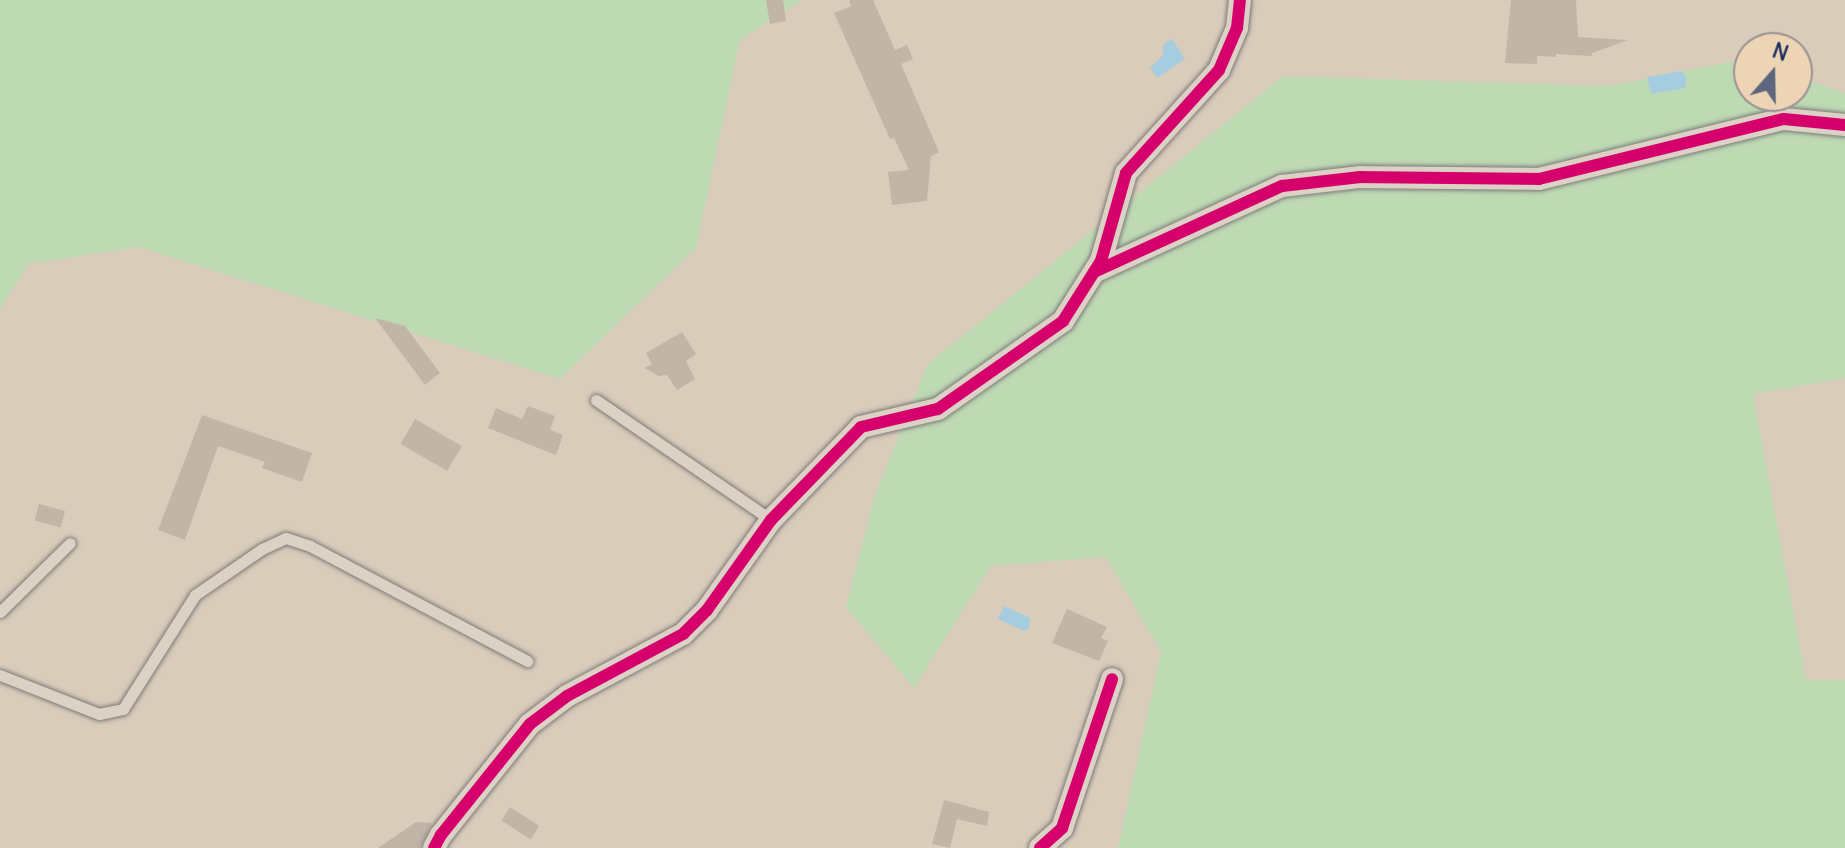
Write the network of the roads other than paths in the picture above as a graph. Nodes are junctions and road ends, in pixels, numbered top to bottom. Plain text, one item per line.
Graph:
1 (1240, 0) edge
2 (1845, 125) edge
3 (1094, 272) junction
4 (596, 400) dead end
5 (771, 520) junction
6 (70, 543) dead end
7 (0, 612) edge
8 (527, 661) dead end
9 (0, 675) edge
10 (1112, 679) dead end
11 (434, 848) edge
12 (1040, 848) edge

1 - 3 street
2 - 3 street
3 - 5 street
4 - 5 lane
5 - 11 street
6 - 7 lane
8 - 9 lane
10 - 12 street

